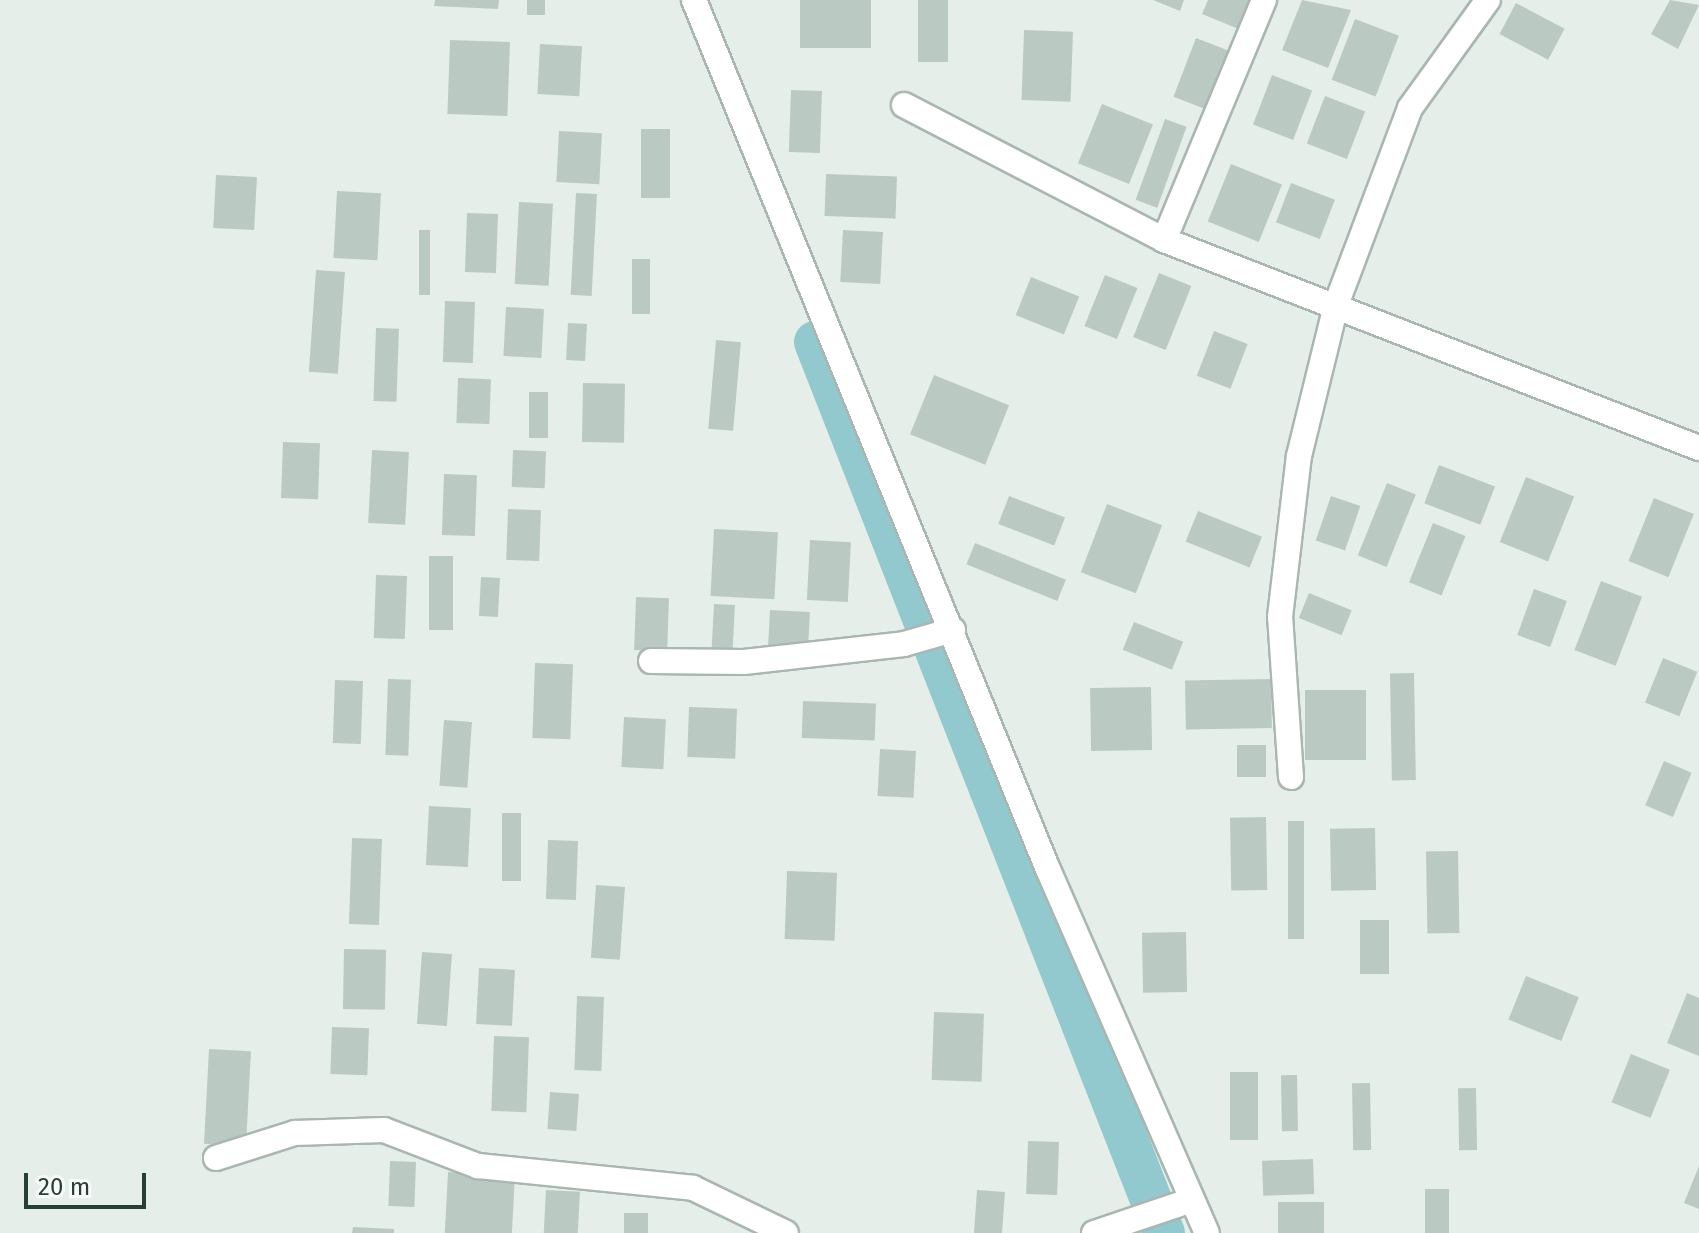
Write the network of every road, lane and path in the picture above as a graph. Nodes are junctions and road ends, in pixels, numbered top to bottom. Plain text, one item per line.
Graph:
1 (694, 0) edge
2 (1264, 0) edge
3 (1488, 0) edge
4 (904, 105) dead end
5 (1164, 240) junction
6 (1336, 305) junction
7 (1699, 448) edge
8 (948, 632) junction
9 (651, 661) dead end
10 (1291, 777) dead end
11 (216, 1158) dead end
12 (1186, 1202) junction
13 (786, 1233) edge
14 (1094, 1233) edge
15 (1207, 1233) edge

1 - 8 street
2 - 5 street
3 - 6 street
4 - 5 street
5 - 6 street
6 - 7 street
6 - 10 street
8 - 9 street
8 - 12 street
11 - 13 street
12 - 14 street
12 - 15 street

